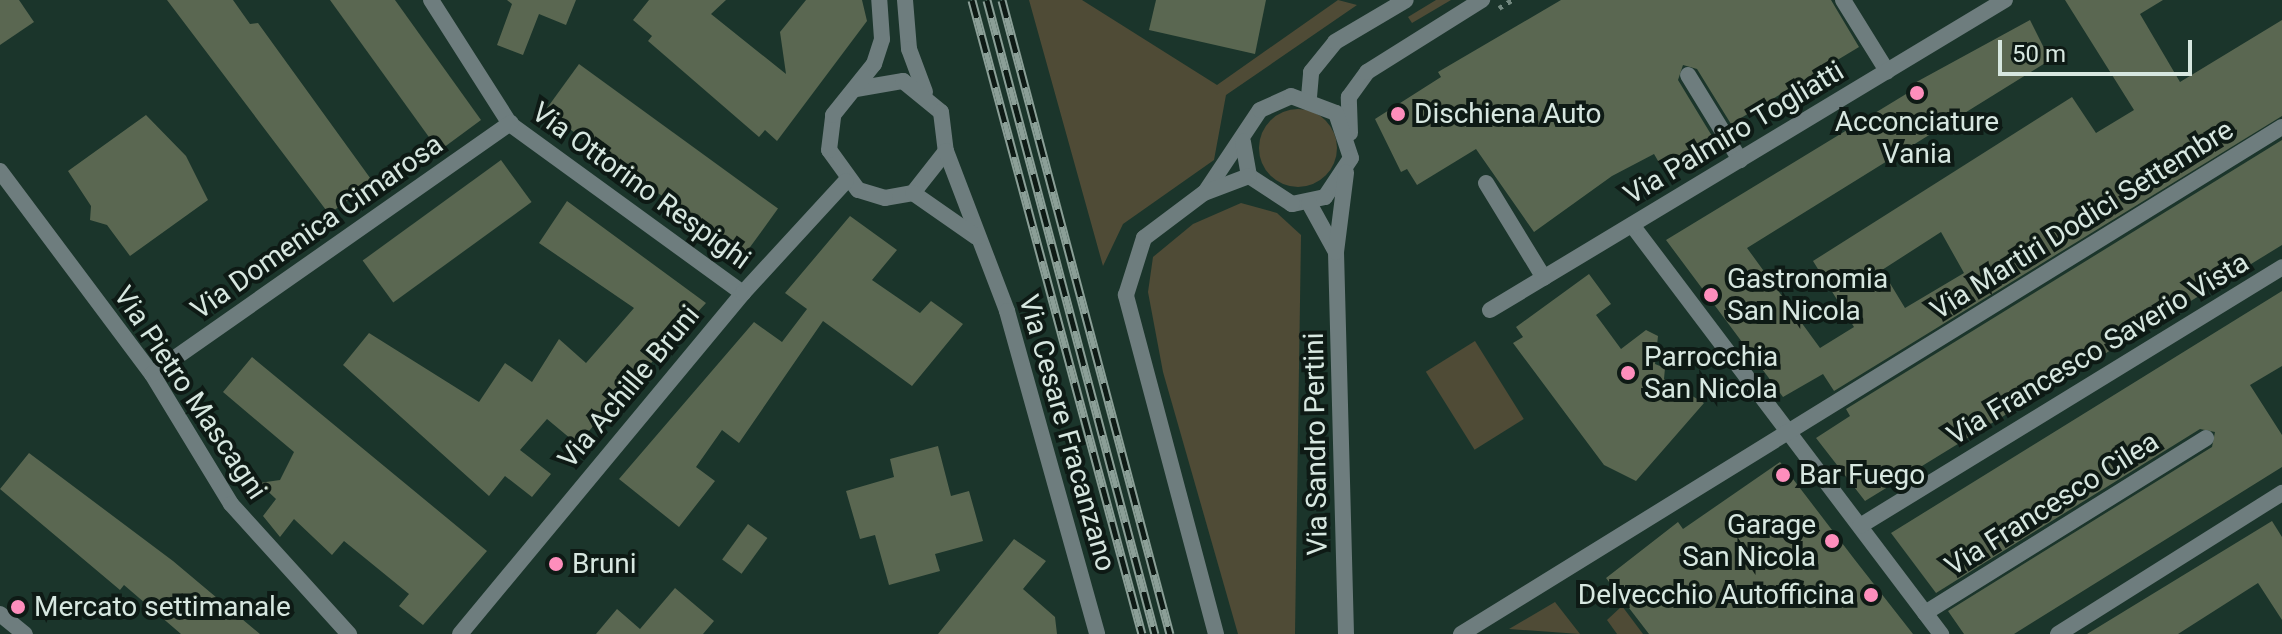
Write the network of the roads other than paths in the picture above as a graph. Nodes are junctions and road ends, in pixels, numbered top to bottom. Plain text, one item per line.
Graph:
1 (431, 0) edge
2 (879, 0) edge
3 (905, 0) edge
4 (1406, 0) edge
5 (1482, 0) edge
6 (1843, 0) edge
7 (2005, 0) edge
8 (1887, 71) junction
9 (1688, 75) dead end
10 (856, 89) junction
11 (925, 92) junction
12 (1309, 97) junction
13 (511, 123) junction
14 (2282, 127) edge
15 (1351, 141) junction
16 (1243, 142) junction
17 (946, 151) junction
18 (1740, 160) junction
19 (0, 171) edge
20 (1346, 173) junction
21 (1249, 176) junction
22 (846, 181) junction
23 (1486, 183) dead end
24 (913, 193) junction
25 (1204, 193) junction
26 (1309, 203) junction
27 (1632, 225) junction
28 (985, 247) junction
29 (1336, 252) junction
30 (2282, 267) edge
31 (1544, 278) junction
32 (743, 293) junction
33 (1490, 310) dead end
34 (152, 374) junction
35 (1786, 433) junction
36 (2206, 438) dead end
37 (2282, 493) edge
38 (1860, 526) junction
39 (1925, 613) junction
40 (0, 614) edge
41 (25, 634) edge
42 (349, 634) edge
43 (460, 634) edge
44 (1097, 634) edge
45 (1216, 634) edge
46 (1346, 634) edge
47 (1461, 634) edge
48 (1941, 634) edge
49 (2058, 634) edge

1 - 13 street, Via Ottorino Respighi
2 - 10 street
3 - 11 street
4 - 12 street
5 - 15 street
6 - 8 street
7 - 8 street, Via Palmiro Togliatti
8 - 18 street, Via Palmiro Togliatti
9 - 18 street
10 - 11 street
10 - 22 street
11 - 17 street
12 - 15 street
12 - 16 street
13 - 32 street, Via Ottorino Respighi
13 - 34 street, Via Domenica Cimarosa
14 - 35 street, Via Martiri Dodici Settembre
15 - 20 street
16 - 21 street
16 - 25 street
17 - 24 street
17 - 28 street, Via Cesare Fracanzano
18 - 27 street, Via Palmiro Togliatti
19 - 34 street, Via Pietro Mascagni
20 - 26 street
20 - 29 street, Via Sandro Pertini
21 - 25 street
21 - 26 street
22 - 24 street
22 - 32 street, Via Achille Bruni
23 - 31 street
24 - 28 street
25 - 45 street
26 - 29 street, Via Sandro Pertini
27 - 31 street, Via Palmiro Togliatti
27 - 35 street
28 - 44 street, Via Cesare Fracanzano
29 - 46 street, Via Sandro Pertini
30 - 38 street, Via Francesco Saverio Vista
31 - 33 street, Via Palmiro Togliatti
32 - 43 street, Via Achille Bruni
34 - 42 street, Via Pietro Mascagni
35 - 38 street
35 - 47 street, Via Martiri Dodici Settembre
36 - 39 street, Via Francesco Cilea
37 - 49 street
38 - 39 street
39 - 48 street
40 - 41 street

